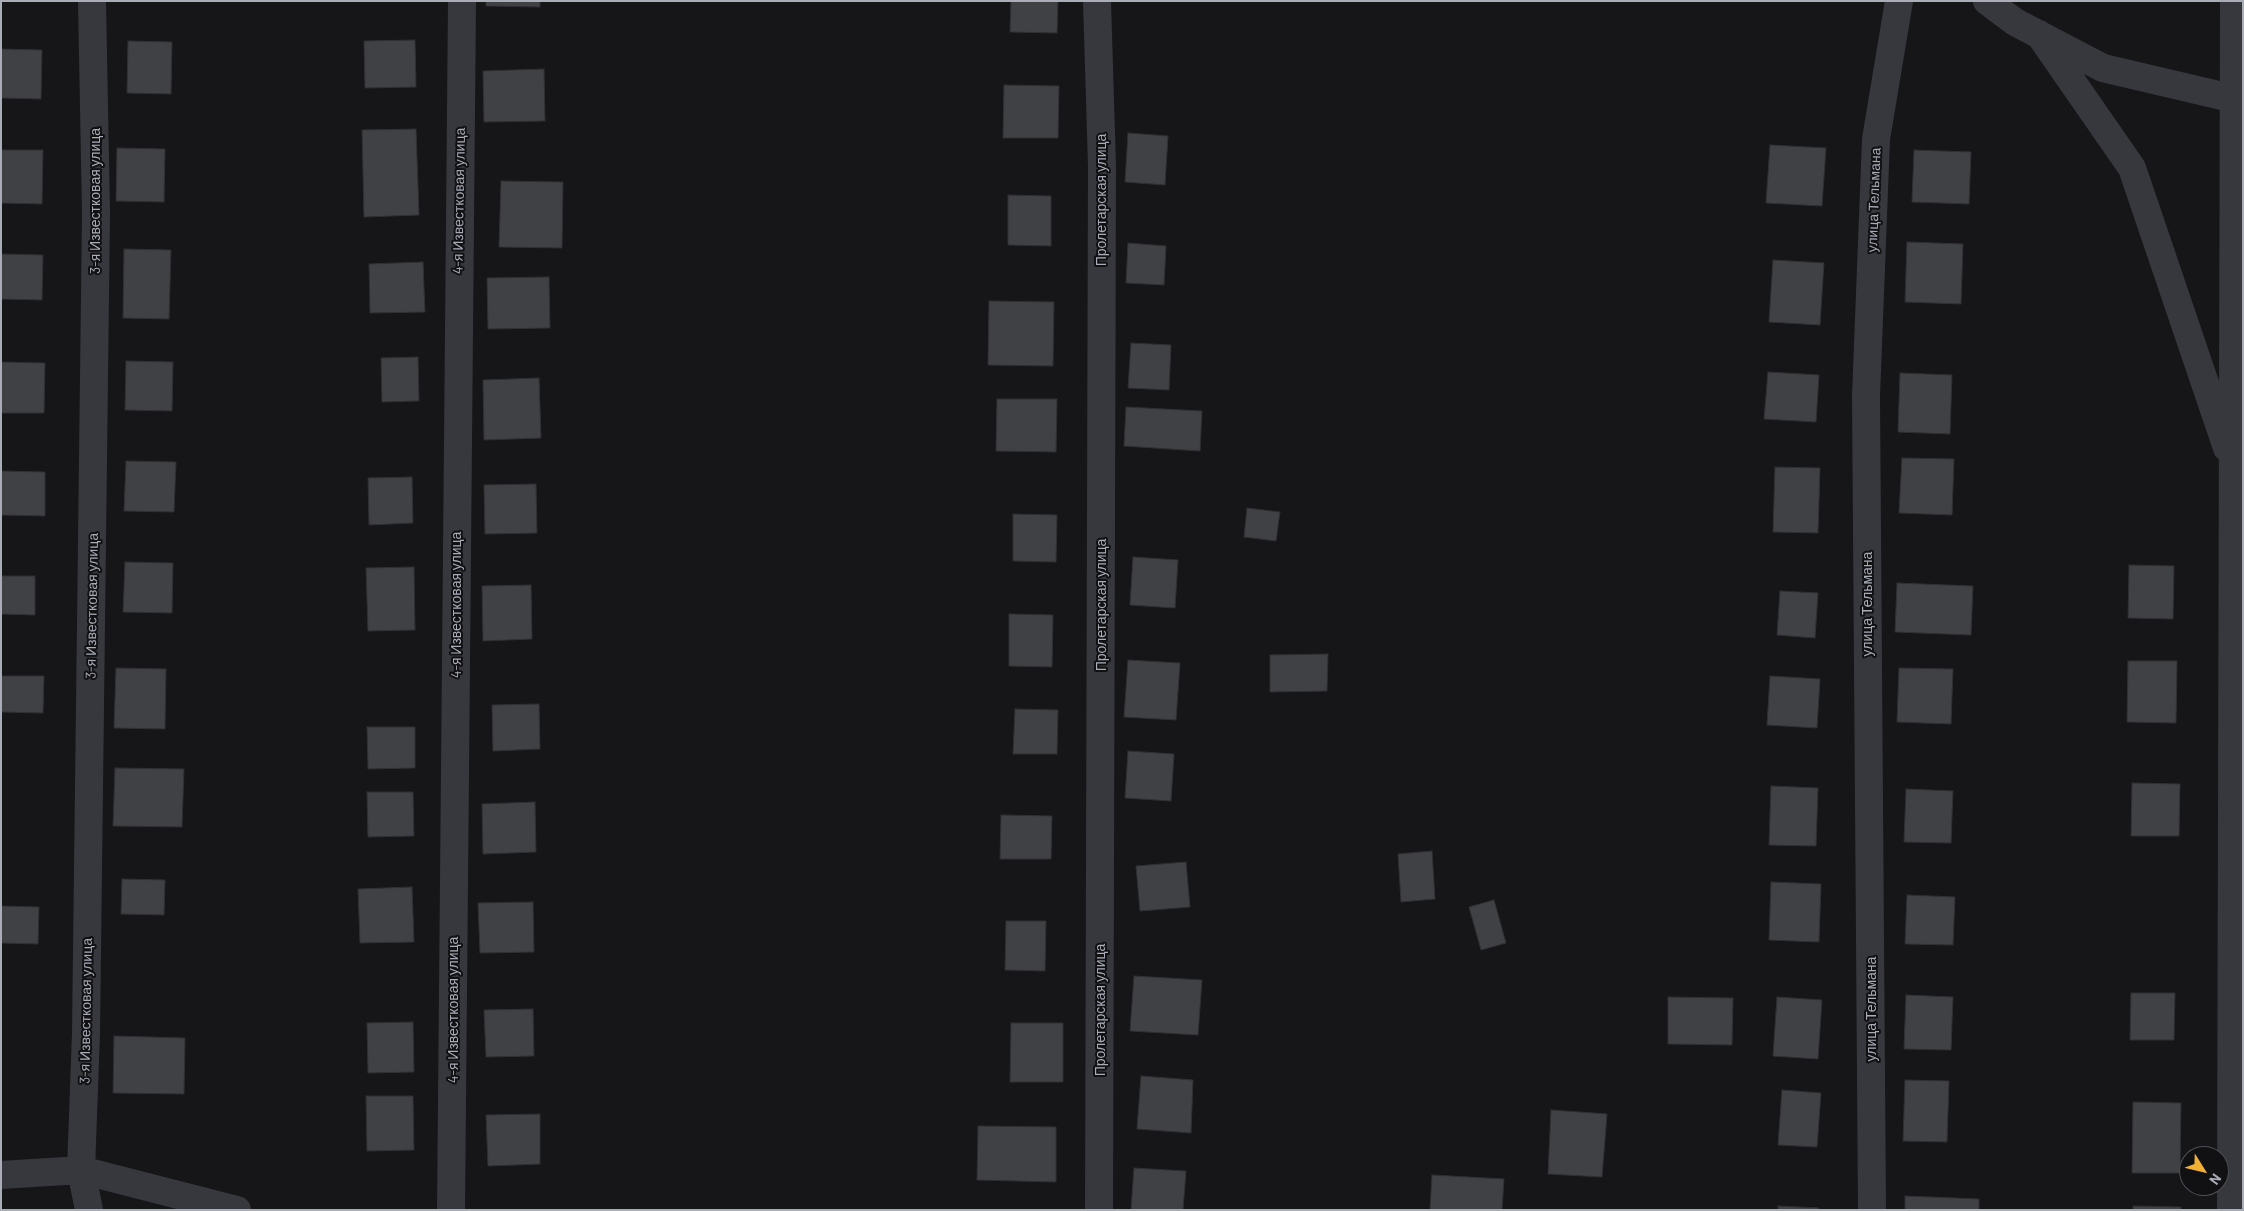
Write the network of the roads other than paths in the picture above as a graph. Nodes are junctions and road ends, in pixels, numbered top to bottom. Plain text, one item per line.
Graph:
1 (92, 1) edge
2 (462, 1) edge
3 (1096, 1) edge
4 (1899, 1) edge
5 (1987, 1) edge
6 (2234, 1) edge
7 (2039, 34) junction
8 (2235, 99) junction
9 (2234, 470) junction
10 (80, 1170) junction
11 (1, 1175) edge
12 (89, 1210) edge
13 (237, 1210) edge
14 (451, 1210) edge
15 (1099, 1210) edge
16 (1872, 1210) edge
17 (2231, 1210) edge

1 - 10 street, 3-я Известковая улица
2 - 14 street, 4-я Известковая улица
3 - 15 street, Пролетарская улица
4 - 16 street, улица Тельмана
5 - 7 street
6 - 8 street
7 - 8 street
7 - 9 street
8 - 9 street
9 - 17 street
10 - 11 street
10 - 12 street, 3-я Известковая улица
10 - 13 street

